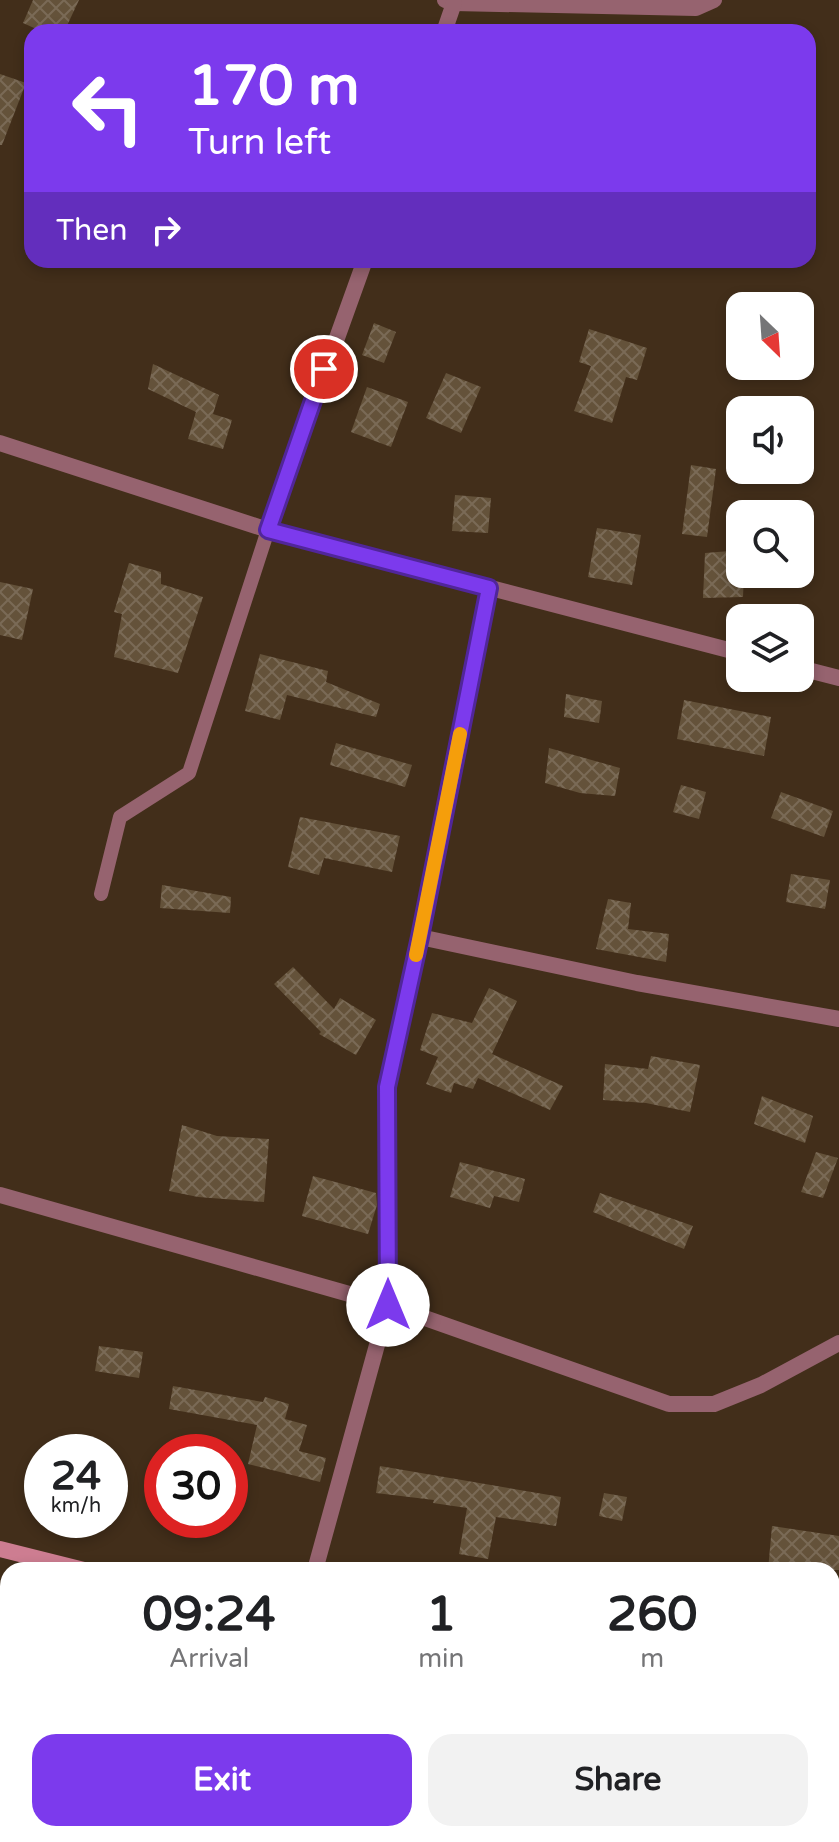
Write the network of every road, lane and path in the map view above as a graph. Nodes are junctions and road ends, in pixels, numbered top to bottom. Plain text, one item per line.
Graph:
1 (714, 0) edge
2 (450, 1) edge
3 (446, 24) edge
4 (362, 268) edge
5 (0, 443) edge
6 (268, 530) junction
7 (489, 588) junction
8 (726, 649) edge
9 (814, 672) edge
10 (839, 678) edge
11 (101, 894) dead end
12 (420, 937) junction
13 (839, 1019) edge
14 (0, 1195) edge
15 (388, 1305) junction
16 (839, 1343) edge
17 (0, 1549) edge
18 (20, 1562) edge
19 (317, 1562) edge

1 - 2 street
2 - 3 street
4 - 6 street
5 - 6 street
6 - 7 street
6 - 11 lane
7 - 8 street
7 - 12 street
9 - 10 street
12 - 13 street
12 - 15 street
14 - 15 street
15 - 16 street
15 - 19 street
17 - 18 street

